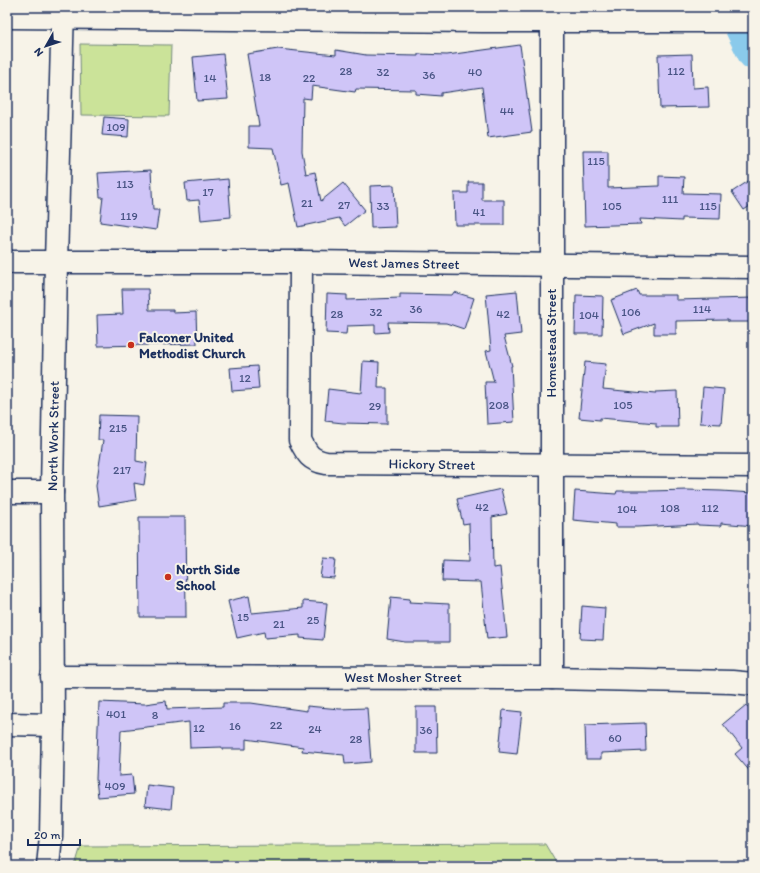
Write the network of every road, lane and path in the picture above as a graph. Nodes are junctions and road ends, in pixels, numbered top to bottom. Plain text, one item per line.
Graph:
1 (63, 12) edge
2 (552, 13) edge
3 (7, 17) edge
4 (753, 21) edge
5 (7, 262) edge
6 (56, 262) junction
7 (300, 262) junction
8 (552, 264) junction
9 (753, 267) edge
10 (551, 465) junction
11 (753, 466) edge
12 (7, 492) edge
13 (52, 492) junction
14 (52, 676) junction
15 (552, 678) junction
16 (753, 684) edge
17 (7, 724) edge
18 (53, 725) junction
19 (54, 862) edge

1 - 2 street
1 - 3 street
1 - 6 street, North Work Street
2 - 4 street
2 - 8 street, Homestead Street
5 - 6 street, West James Street
6 - 7 street, West James Street
6 - 13 street, North Work Street
7 - 8 street, West James Street
7 - 10 street, Hickory Street
8 - 9 street, West James Street
8 - 10 street, Homestead Street
10 - 11 street, Hickory Street
10 - 15 street, Homestead Street
12 - 13 street
13 - 14 street, North Work Street
14 - 15 street, West Mosher Street
14 - 18 street, North Work Street
15 - 16 street, West Mosher Street
17 - 18 street
18 - 19 street, North Work Street

